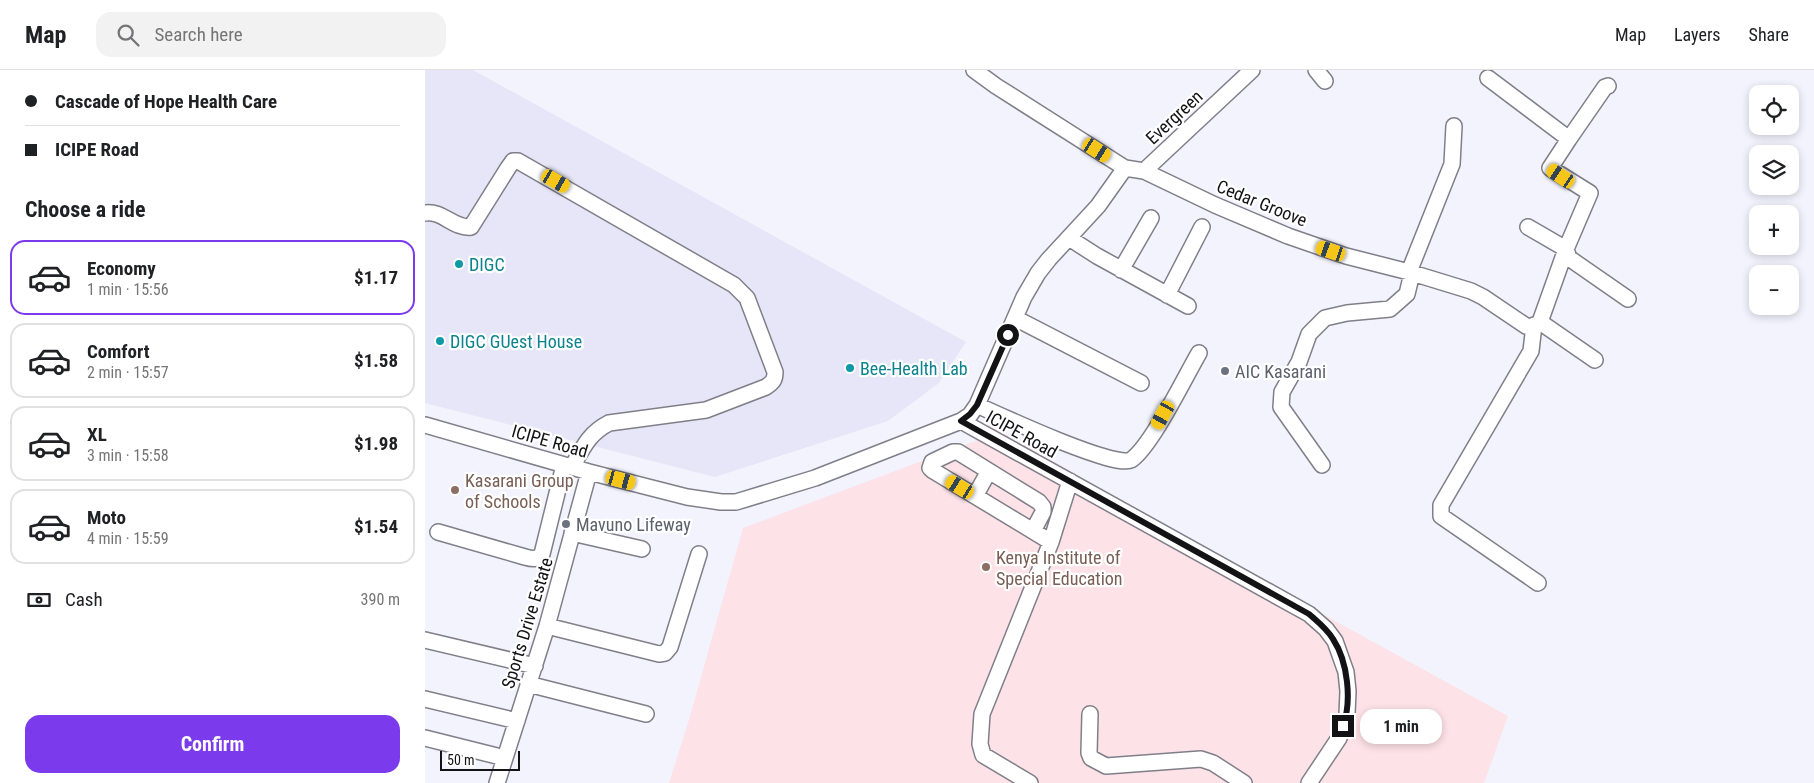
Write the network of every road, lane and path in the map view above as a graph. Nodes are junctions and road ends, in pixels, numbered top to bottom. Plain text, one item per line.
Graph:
1 (974, 70) edge
2 (1252, 70) edge
3 (1488, 78) dead end
4 (1608, 86) dead end
5 (1454, 126) dead end
6 (1569, 139) junction
7 (1125, 168) junction
8 (1144, 171) junction
9 (425, 213) edge
10 (1151, 218) dead end
11 (1201, 227) dead end
12 (1528, 227) dead end
13 (1069, 238) junction
14 (1566, 249) junction
15 (1121, 270) junction
16 (1411, 273) junction
17 (1167, 295) junction
18 (1628, 299) dead end
19 (1188, 306) dead end
20 (1015, 318) junction
21 (1537, 324) junction
22 (1199, 353) dead end
23 (1595, 360) dead end
24 (1141, 384) dead end
25 (977, 405) junction
26 (961, 421) junction
27 (425, 425) edge
28 (1322, 465) dead end
29 (568, 466) junction
30 (989, 471) junction
31 (589, 472) junction
32 (1070, 481) junction
33 (975, 496) junction
34 (1033, 531) junction
35 (438, 532) dead end
36 (572, 533) junction
37 (1051, 542) junction
38 (642, 549) dead end
39 (699, 554) dead end
40 (1538, 583) dead end
41 (547, 626) junction
42 (425, 640) edge
43 (535, 666) junction
44 (529, 684) junction
45 (425, 700) edge
46 (646, 714) dead end
47 (1090, 714) dead end
48 (517, 721) junction
49 (425, 738) edge
50 (505, 758) junction
51 (1226, 778) edge
52 (497, 783) edge
53 (1029, 783) edge
54 (1244, 783) edge
55 (1309, 783) edge

1 - 7 street
2 - 8 street, Evergreen
3 - 6 street
4 - 6 street
5 - 16 street
6 - 14 street
7 - 8 street, Cedar Groove
7 - 13 street
8 - 16 street, Cedar Groove
9 - 29 street
10 - 15 street
11 - 17 street
12 - 14 street
13 - 15 street
13 - 20 street
14 - 18 street
14 - 21 street
15 - 17 street
16 - 21 street, Cedar Groove
16 - 28 street
17 - 19 street
20 - 24 street
20 - 25 street
21 - 23 street, Cedar Groove
21 - 40 street
22 - 25 street
25 - 26 street
26 - 31 street, ICIPE Road
26 - 32 street, ICIPE Road
27 - 29 street, ICIPE Road
29 - 31 street, ICIPE Road
29 - 35 street
30 - 33 street
30 - 33 street
30 - 34 street
31 - 36 street, Sports Drive Estate
32 - 37 street
32 - 55 street, ICIPE Road
33 - 34 street
34 - 37 street
36 - 38 street
36 - 41 street, Sports Drive Estate
37 - 53 street
39 - 41 street
41 - 43 street, Sports Drive Estate
42 - 43 street
43 - 44 street, Sports Drive Estate
44 - 46 street
44 - 48 street, Sports Drive Estate
45 - 48 street
47 - 51 street
48 - 50 street, Sports Drive Estate
49 - 50 street
50 - 52 street, Sports Drive Estate
51 - 54 street

